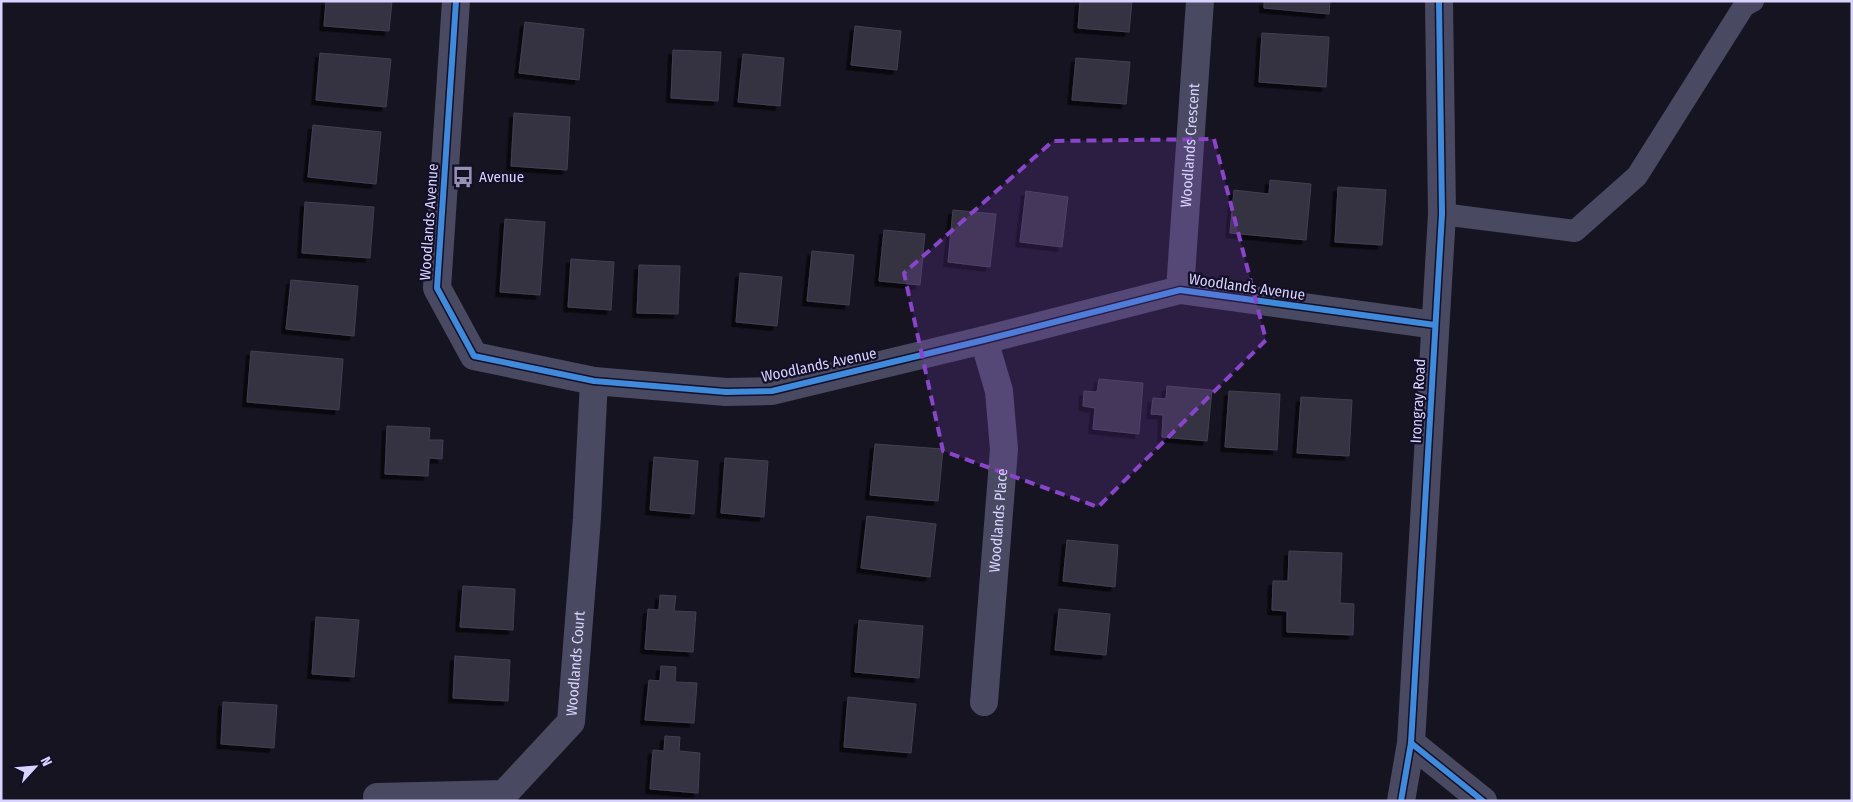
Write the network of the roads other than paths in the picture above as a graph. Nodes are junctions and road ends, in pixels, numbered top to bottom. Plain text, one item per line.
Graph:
1 (456, 1) edge
2 (1200, 1) edge
3 (1439, 1) edge
4 (1753, 1) edge
5 (1442, 214) junction
6 (1180, 290) junction
7 (1435, 325) junction
8 (984, 340) junction
9 (594, 381) junction
10 (984, 702) dead end
11 (1411, 744) junction
12 (377, 797) dead end
13 (1401, 801) edge
14 (1483, 801) edge

1 - 9 street, Woodlands Avenue
2 - 6 street, Woodlands Crescent
3 - 5 street, Irongray Road
4 - 5 lane
5 - 7 street, Irongray Road
6 - 7 street, Woodlands Avenue
6 - 8 street, Woodlands Avenue
7 - 11 street, Irongray Road
8 - 9 street, Woodlands Avenue
8 - 10 street, Woodlands Place
9 - 12 street, Woodlands Court
11 - 13 street, Irongray Road
11 - 14 street

